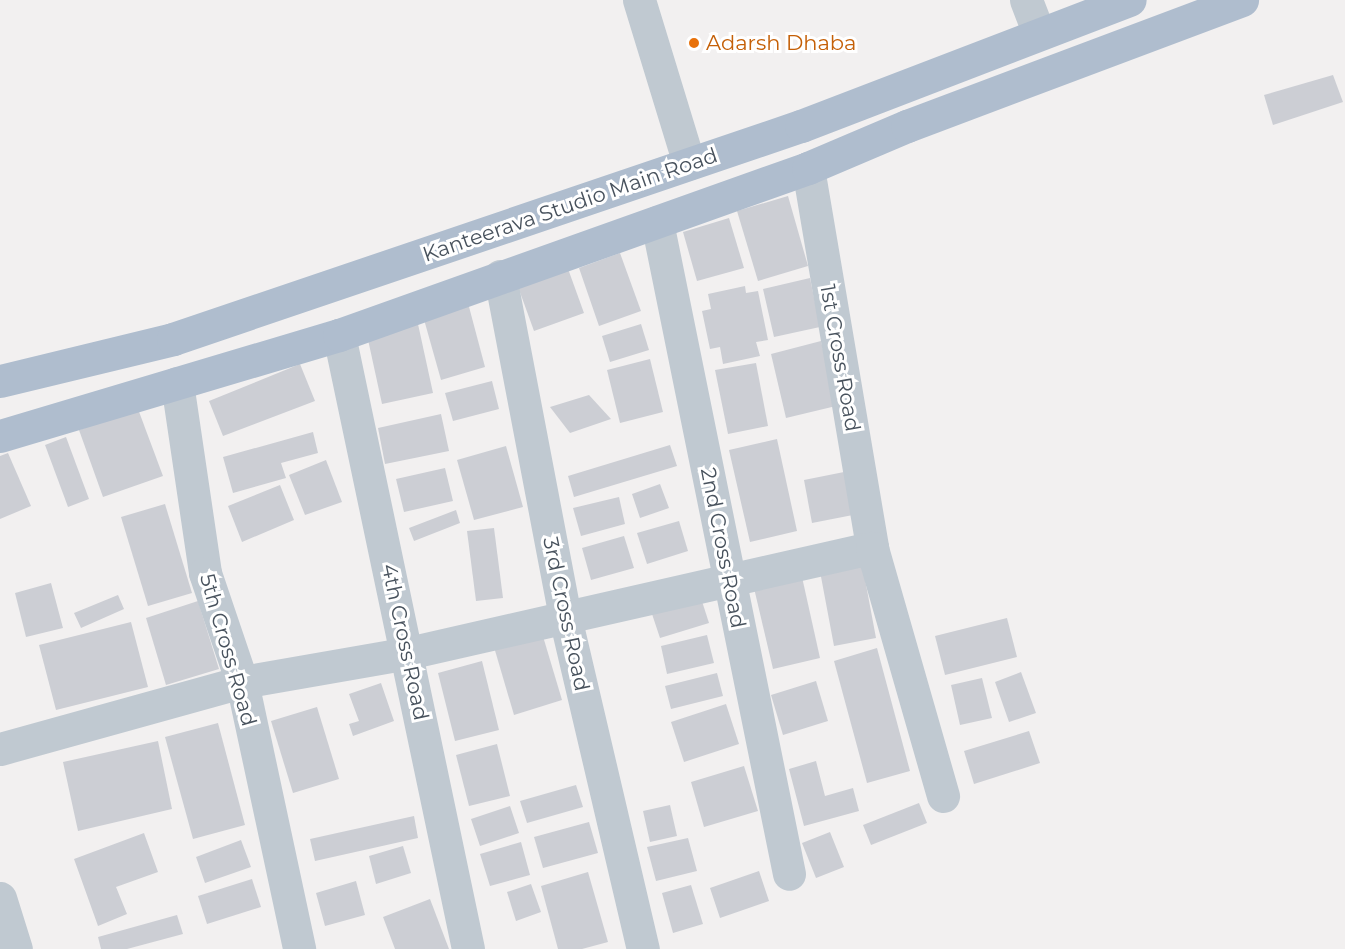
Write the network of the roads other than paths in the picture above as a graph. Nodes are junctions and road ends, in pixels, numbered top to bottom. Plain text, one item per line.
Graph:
1 (639, 0) edge
2 (1026, 0) edge
3 (1130, 0) edge
4 (1242, 0) edge
5 (1038, 32) junction
6 (689, 164) junction
7 (808, 168) junction
8 (657, 222) junction
9 (500, 276) junction
10 (339, 335) junction
11 (0, 381) edge
12 (177, 384) junction
13 (0, 436) edge
14 (872, 548) junction
15 (730, 580) junction
16 (565, 617) junction
17 (408, 652) junction
18 (242, 682) junction
19 (0, 749) edge
20 (943, 796) dead end
21 (789, 874) dead end
22 (0, 898) edge
23 (16, 949) edge
24 (299, 949) edge
25 (468, 949) edge
26 (643, 949) edge

1 - 6 street
2 - 5 street
3 - 5 main road, Kanteerava Studio Main Road
4 - 7 main road
5 - 6 main road, Kanteerava Studio Main Road
6 - 11 main road, Kanteerava Studio Main Road
7 - 8 main road
7 - 14 street, 1st Cross Road
8 - 9 main road
8 - 15 street, 2nd Cross Road
9 - 10 main road
9 - 16 street, 3rd Cross Road
10 - 12 main road
10 - 17 street, 4th Cross Road
12 - 13 main road
12 - 18 street, 5th Cross Road
14 - 15 street
14 - 20 street, 1st Cross Road
15 - 16 street
15 - 21 street, 2nd Cross Road
16 - 17 street
16 - 26 street, 3rd Cross Road
17 - 18 street
17 - 25 street, 4th Cross Road
18 - 19 street
18 - 24 street, 5th Cross Road
22 - 23 street

